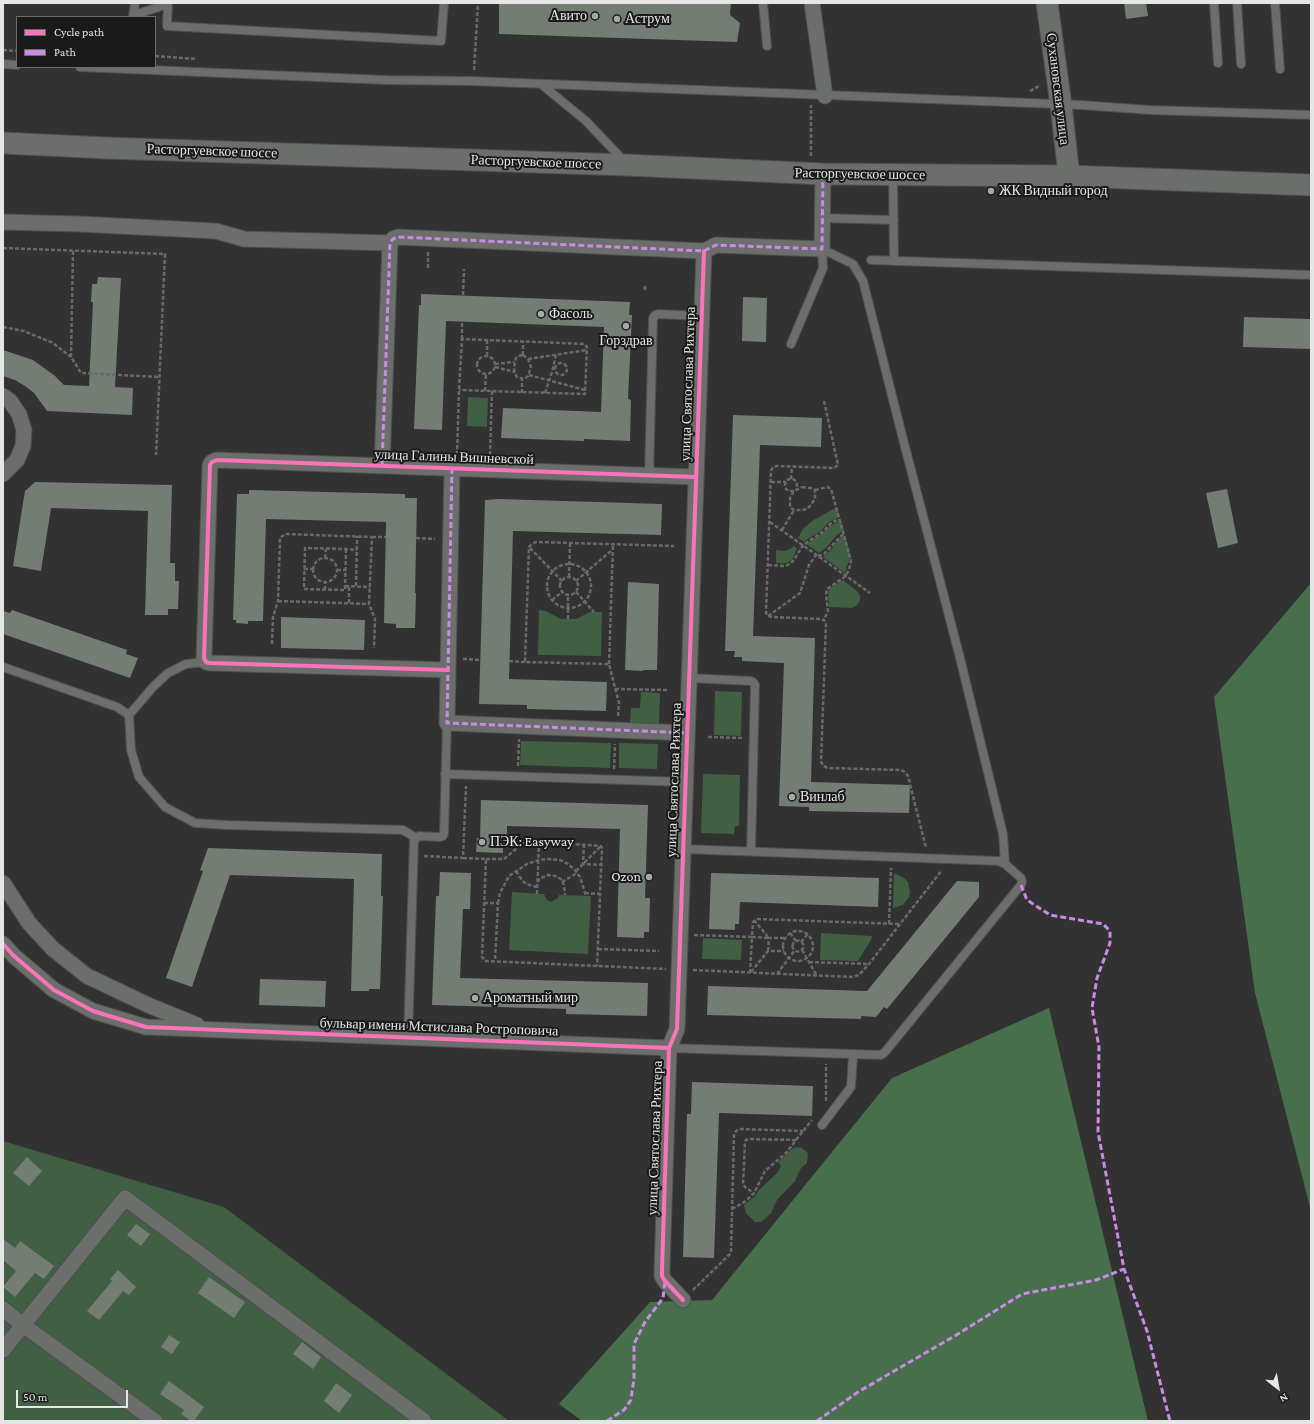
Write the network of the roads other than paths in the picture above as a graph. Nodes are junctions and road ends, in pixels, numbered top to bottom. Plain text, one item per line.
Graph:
1 (135, 3) edge
2 (444, 3) edge
3 (764, 3) edge
4 (812, 3) edge
5 (1048, 3) edge
6 (1214, 3) edge
7 (1237, 3) edge
8 (1275, 3) edge
9 (168, 4) edge
10 (133, 16) edge
11 (767, 46) dead end
12 (1218, 63) dead end
13 (3, 64) edge
14 (1241, 64) dead end
15 (16, 65) edge
16 (108, 68) edge
17 (1280, 69) dead end
18 (541, 84) junction
19 (825, 96) junction
20 (1061, 104) junction
21 (1311, 115) edge
22 (3, 143) edge
23 (628, 165) junction
24 (823, 174) junction
25 (893, 174) junction
26 (1069, 176) junction
27 (1311, 185) edge
28 (822, 218) junction
29 (894, 220) junction
30 (3, 222) edge
31 (390, 243) junction
32 (822, 249) junction
33 (704, 251) junction
34 (871, 260) dead end
35 (894, 261) junction
36 (1311, 275) edge
37 (702, 316) junction
38 (791, 344) dead end
39 (3, 396) edge
40 (455, 462) junction
41 (382, 466) junction
42 (3, 474) edge
43 (649, 475) junction
44 (696, 477) junction
45 (206, 662) junction
46 (3, 667) edge
47 (448, 670) junction
48 (689, 678) junction
49 (129, 715) junction
50 (447, 723) junction
51 (687, 733) junction
52 (445, 774) junction
53 (686, 782) junction
54 (416, 838) junction
55 (683, 849) junction
56 (750, 851) junction
57 (1005, 864) junction
58 (3, 883) edge
59 (3, 944) edge
60 (207, 1029) junction
61 (408, 1037) junction
62 (670, 1048) junction
63 (853, 1055) junction
64 (822, 1125) dead end
65 (683, 1300) road end
66 (3, 1309) edge
67 (23, 1325) junction
68 (3, 1350) edge
69 (155, 1421) edge
70 (424, 1421) edge

1 - 10 lane
2 - 9 lane
3 - 11 lane
4 - 19 street
5 - 20 main road, Сухановская улица
6 - 12 lane
7 - 14 lane
8 - 17 lane
9 - 10 lane
13 - 15 lane
16 - 18 lane
18 - 19 lane
18 - 23 lane
19 - 20 lane
20 - 21 lane
20 - 26 main road, Сухановская улица
22 - 23 main road, Расторгуевское шоссе
23 - 24 main road, Расторгуевское шоссе
24 - 25 main road, Расторгуевское шоссе
24 - 28 street
25 - 26 main road, Расторгуевское шоссе
25 - 29 lane
26 - 27 main road, Расторгуевское шоссе
28 - 29 lane
28 - 32 street
29 - 35 lane
30 - 31 street
31 - 33 street
31 - 41 street
32 - 33 street
32 - 38 lane
32 - 57 lane
33 - 37 street, улица Святослава Рихтера
34 - 35 lane
35 - 36 lane
37 - 43 lane
37 - 44 street, улица Святослава Рихтера
39 - 42 street
40 - 41 street, улица Галины Вишневской
40 - 43 street, улица Галины Вишневской
40 - 47 street
41 - 45 street, улица Галины Вишневской
43 - 44 street, улица Галины Вишневской
44 - 48 street, улица Святослава Рихтера
45 - 47 street
45 - 49 lane
46 - 49 lane
47 - 50 street
48 - 51 street, улица Святослава Рихтера
48 - 56 lane
49 - 54 lane
50 - 51 street
50 - 52 lane
51 - 53 street, улица Святослава Рихтера
52 - 53 lane
52 - 54 lane
53 - 55 street, улица Святослава Рихтера
54 - 61 lane
55 - 56 lane
55 - 62 street, улица Святослава Рихтера
56 - 57 lane
57 - 63 lane
58 - 60 street
59 - 60 street, бульвар имени Мстислава Ростроповича
60 - 61 street, бульвар имени Мстислава Ростроповича
61 - 62 street, бульвар имени Мстислава Ростроповича
62 - 63 lane
62 - 65 street, улица Святослава Рихтера
63 - 64 lane
66 - 67 street
67 - 68 street
67 - 69 street
67 - 70 street

